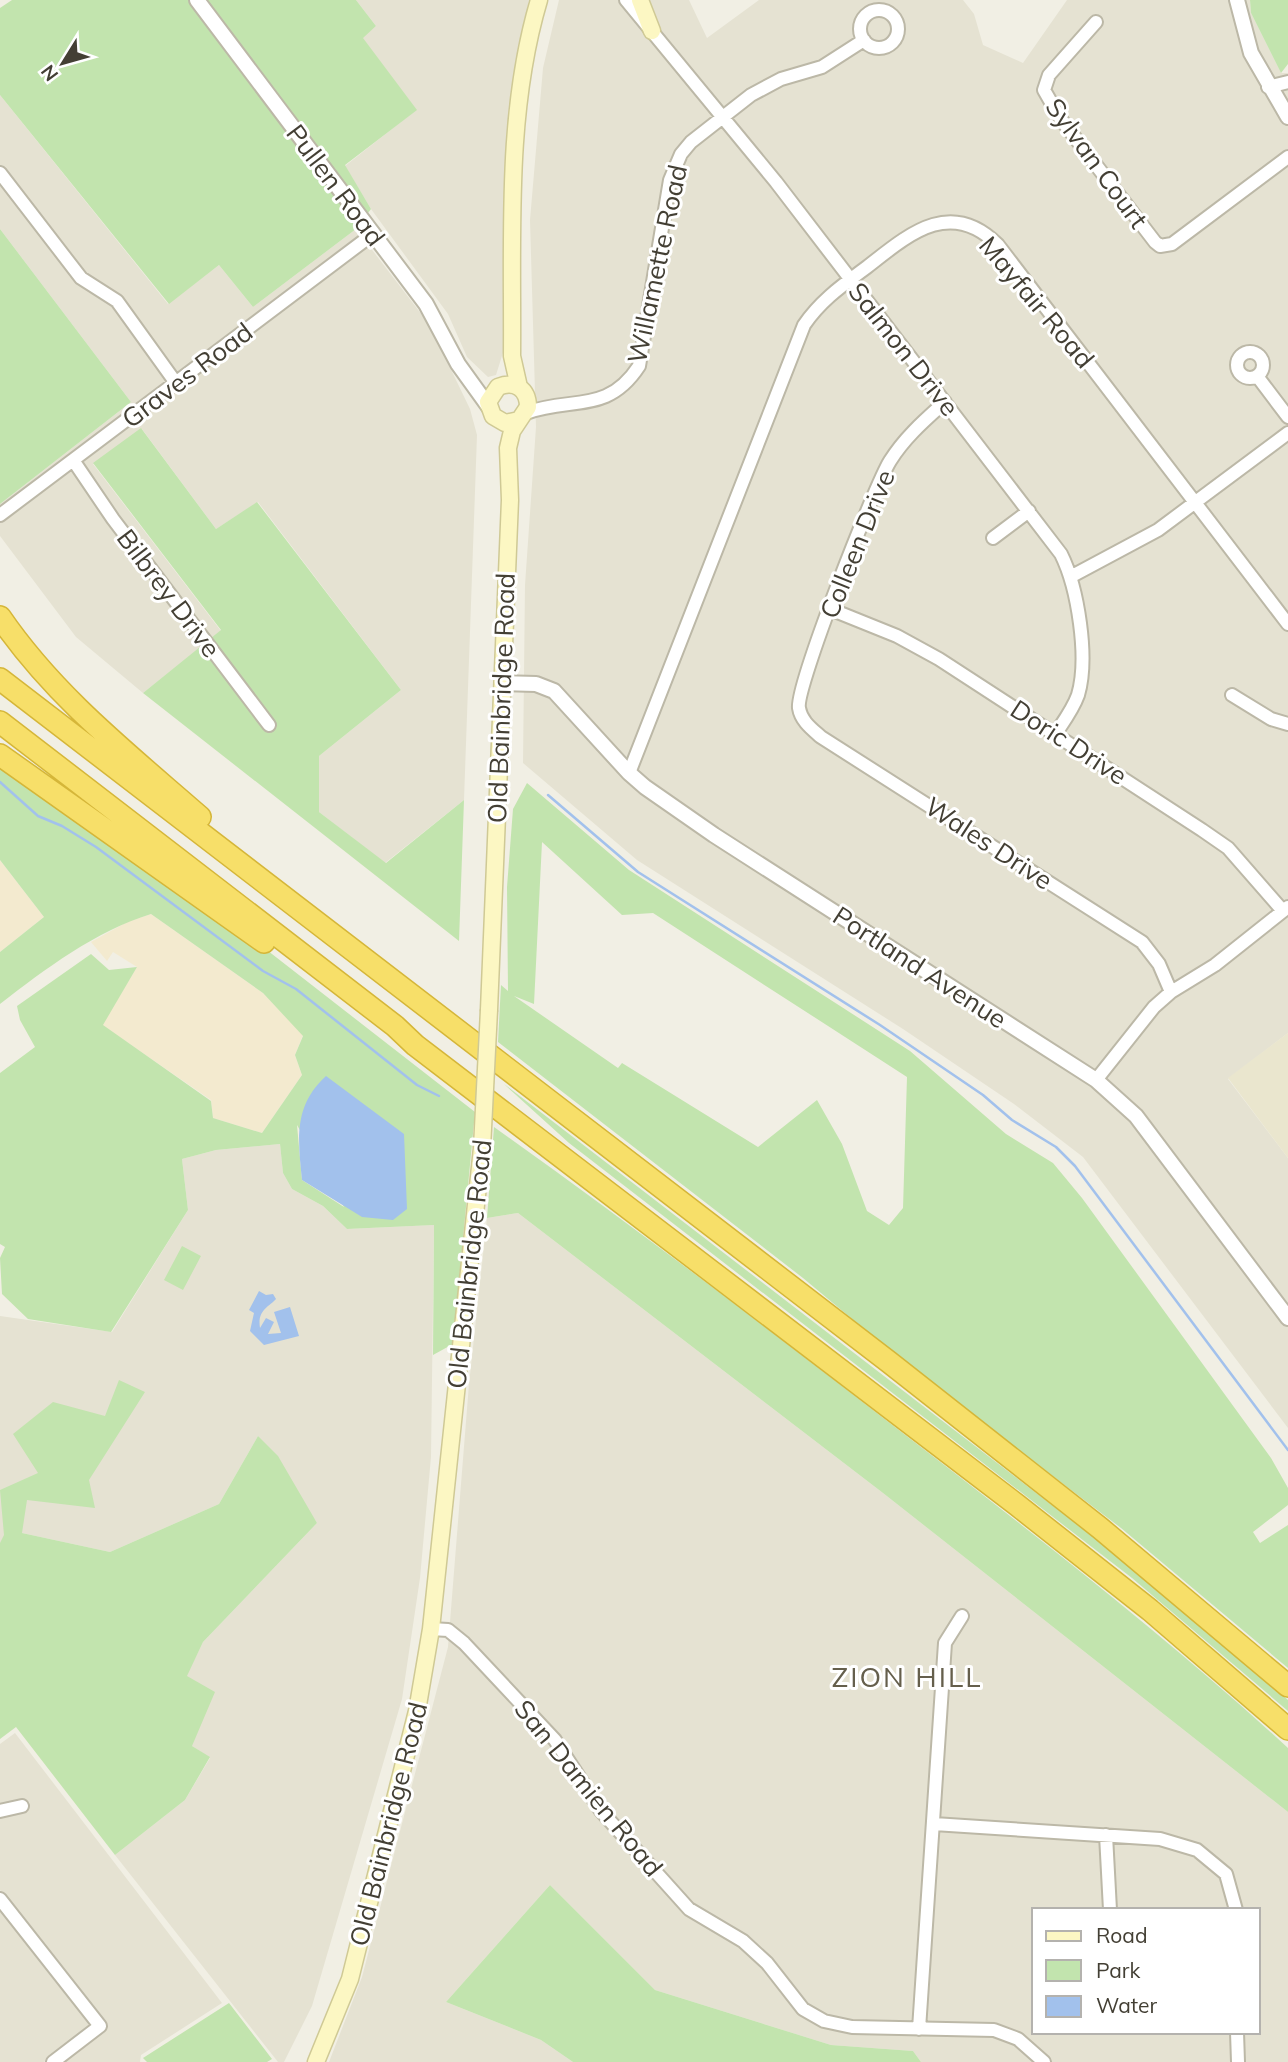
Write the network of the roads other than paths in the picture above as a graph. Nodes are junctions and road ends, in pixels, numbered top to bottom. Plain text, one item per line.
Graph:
1 (197, 0) edge
2 (539, 0) edge
3 (626, 0) edge
4 (640, 0) edge
5 (1237, 0) edge
6 (1096, 22) dead end
7 (652, 32) junction
8 (864, 40) dead end
9 (1288, 82) edge
10 (1268, 87) junction
11 (722, 117) junction
12 (1288, 117) edge
13 (1288, 157) edge
14 (0, 173) edge
15 (373, 234) junction
16 (851, 279) junction
17 (512, 356) junction
18 (1257, 376) dead end
19 (466, 377) junction
20 (176, 383) junction
21 (498, 387) junction
22 (522, 391) junction
23 (945, 402) junction
24 (552, 404) junction
25 (489, 407) junction
26 (522, 417) junction
27 (1288, 417) edge
28 (500, 422) junction
29 (1288, 433) edge
30 (508, 448) junction
31 (74, 460) junction
32 (1195, 503) junction
33 (1029, 511) junction
34 (0, 515) edge
35 (993, 538) dead end
36 (1072, 576) junction
37 (830, 609) junction
38 (0, 617) edge
39 (1288, 624) edge
40 (0, 679) edge
41 (502, 683) junction
42 (1232, 695) dead end
43 (798, 702) joint
44 (0, 722) edge
45 (1288, 724) edge
46 (269, 725) dead end
47 (1056, 733) junction
48 (0, 755) edge
49 (629, 773) junction
50 (248, 870) junction
51 (1285, 909) edge
52 (1171, 992) junction
53 (415, 1045) junction
54 (1096, 1080) junction
55 (1288, 1318) edge
56 (962, 1616) dead end
57 (431, 1629) junction
58 (1288, 1686) edge
59 (1288, 1729) edge
60 (22, 1806) dead end
61 (0, 1811) edge
62 (934, 1824) junction
63 (1107, 1835) junction
64 (0, 1899) edge
65 (1110, 1908) edge
66 (1236, 1908) edge
67 (919, 2029) junction
68 (1237, 2034) edge
69 (53, 2062) edge
70 (316, 2062) edge
71 (1044, 2062) edge
72 (1238, 2062) edge

1 - 15 street, Pullen Road
2 - 17 main road
3 - 7 street, Salmon Drive
4 - 7 main road
5 - 10 street
6 - 13 street, Sylvan Court
7 - 11 street, Salmon Drive
8 - 11 street, Willamette Road
9 - 10 street
10 - 12 street
11 - 16 street, Salmon Drive
11 - 24 street, Willamette Road
14 - 20 street
15 - 19 street, Pullen Road
15 - 20 street, Graves Road
16 - 23 street, Salmon Drive
16 - 32 street, Mayfair Road
16 - 49 street, Mayfair Road
17 - 21 main road
17 - 22 main road
18 - 27 street
19 - 21 street
19 - 25 street, Pullen Road
20 - 31 street, Graves Road
21 - 22 main road
21 - 25 main road
22 - 24 street, Willamette Road
22 - 26 main road
23 - 33 street, Salmon Drive
23 - 37 street, Colleen Drive
24 - 26 street, Willamette Road
25 - 28 main road
26 - 28 main road
26 - 30 main road, Old Bainbridge Road
28 - 30 main road, Old Bainbridge Road
29 - 32 street
30 - 41 main road, Old Bainbridge Road
31 - 34 street, Graves Road
31 - 46 street, Bilbrey Drive
32 - 36 street
32 - 39 street, Mayfair Road
33 - 35 street
33 - 36 street, Salmon Drive
36 - 47 street, Salmon Drive
37 - 43 street, Colleen Drive
37 - 47 street, Doric Drive
38 - 50 highway
40 - 50 highway
41 - 49 street, Portland Avenue
41 - 57 main road, Old Bainbridge Road, bridge
42 - 45 street
43 - 52 street, Wales Drive
44 - 53 highway
47 - 51 street, Doric Drive
48 - 53 highway
49 - 54 street, Portland Avenue
50 - 58 highway
51 - 52 street
52 - 54 street
53 - 59 highway
54 - 55 street, Portland Avenue
56 - 62 street
57 - 67 street, San Damien Road
57 - 70 main road, Old Bainbridge Road
60 - 61 street
62 - 63 street
62 - 67 street
63 - 65 street
63 - 66 street
64 - 69 street
67 - 71 street, San Damien Road
68 - 72 street

